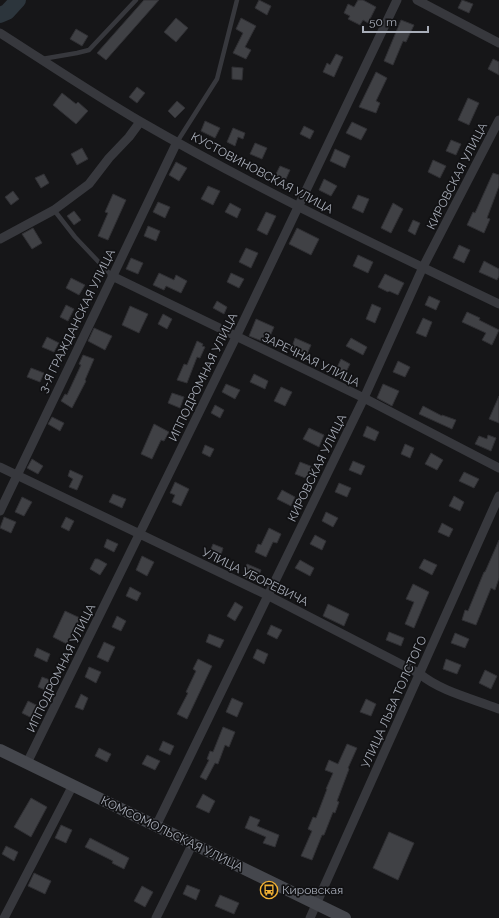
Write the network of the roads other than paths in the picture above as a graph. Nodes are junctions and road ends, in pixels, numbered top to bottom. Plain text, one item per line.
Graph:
1 (136, 0) edge
2 (237, 0) edge
3 (397, 0) edge
4 (417, 0) edge
5 (0, 34) edge
6 (499, 43) edge
7 (39, 59) junction
8 (499, 120) edge
9 (140, 122) junction
10 (177, 142) junction
11 (298, 207) junction
12 (54, 210) junction
13 (0, 239) edge
14 (423, 268) junction
15 (112, 276) junction
16 (499, 304) edge
17 (236, 337) junction
18 (364, 398) junction
19 (0, 468) edge
20 (499, 468) edge
21 (17, 475) junction
22 (499, 496) edge
23 (0, 511) edge
24 (140, 534) junction
25 (267, 596) junction
26 (420, 674) junction
27 (499, 709) edge
28 (0, 750) edge
29 (28, 763) junction
30 (73, 785) junction
31 (156, 826) junction
32 (192, 844) junction
33 (317, 905) junction
34 (4, 918) edge
35 (156, 918) edge
36 (310, 918) edge
37 (345, 918) edge

1 - 7 lane
2 - 10 lane
3 - 11 street, ИППОДРОМНАЯ УЛИЦА
4 - 6 street
5 - 7 street, КУСТОВИНОВСКАЯ УЛИЦА
7 - 9 street, КУСТОВИНОВСКАЯ УЛИЦА
8 - 14 street, КИРОВСКАЯ УЛИЦА
9 - 10 street, КУСТОВИНОВСКАЯ УЛИЦА
9 - 12 street
10 - 11 street, КУСТОВИНОВСКАЯ УЛИЦА
10 - 15 street, 3-Я ГРАЖДАНСКАЯ УЛИЦА
11 - 14 street, КУСТОВИНОВСКАЯ УЛИЦА
11 - 17 street, ИППОДРОМНАЯ УЛИЦА
12 - 13 street
12 - 15 lane
14 - 16 street, КУСТОВИНОВСКАЯ УЛИЦА
14 - 18 street, КИРОВСКАЯ УЛИЦА
15 - 17 street, ЗАРЕЧНАЯ УЛИЦА
15 - 21 street, 3-Я ГРАЖДАНСКАЯ УЛИЦА
17 - 18 street, ЗАРЕЧНАЯ УЛИЦА
17 - 24 street, ИППОДРОМНАЯ УЛИЦА
18 - 20 street, ЗАРЕЧНАЯ УЛИЦА
18 - 25 street, КИРОВСКАЯ УЛИЦА
19 - 21 street, УЛИЦА УБОРЕВИЧА
21 - 23 street, 3-Я ГРАЖДАНСКАЯ УЛИЦА
21 - 24 street, УЛИЦА УБОРЕВИЧА
22 - 26 street, УЛИЦА ЛЬВА ТОЛСТОГО
24 - 25 street, УЛИЦА УБОРЕВИЧА
24 - 29 street, ИППОДРОМНАЯ УЛИЦА
25 - 26 street, УЛИЦА УБОРЕВИЧА
25 - 31 street, КИРОВСКАЯ УЛИЦА
26 - 27 street, УЛИЦА УБОРЕВИЧА
26 - 33 street, УЛИЦА ЛЬВА ТОЛСТОГО
28 - 29 main road, КОМСОМОЛЬСКАЯ УЛИЦА
29 - 30 main road, КОМСОМОЛЬСКАЯ УЛИЦА
30 - 31 main road, КОМСОМОЛЬСКАЯ УЛИЦА
30 - 34 street
31 - 32 main road, КОМСОМОЛЬСКАЯ УЛИЦА
32 - 33 main road, КОМСОМОЛЬСКАЯ УЛИЦА
32 - 35 street
33 - 36 street, УЛИЦА ЛЬВА ТОЛСТОГО
33 - 37 main road, КОМСОМОЛЬСКАЯ УЛИЦА

